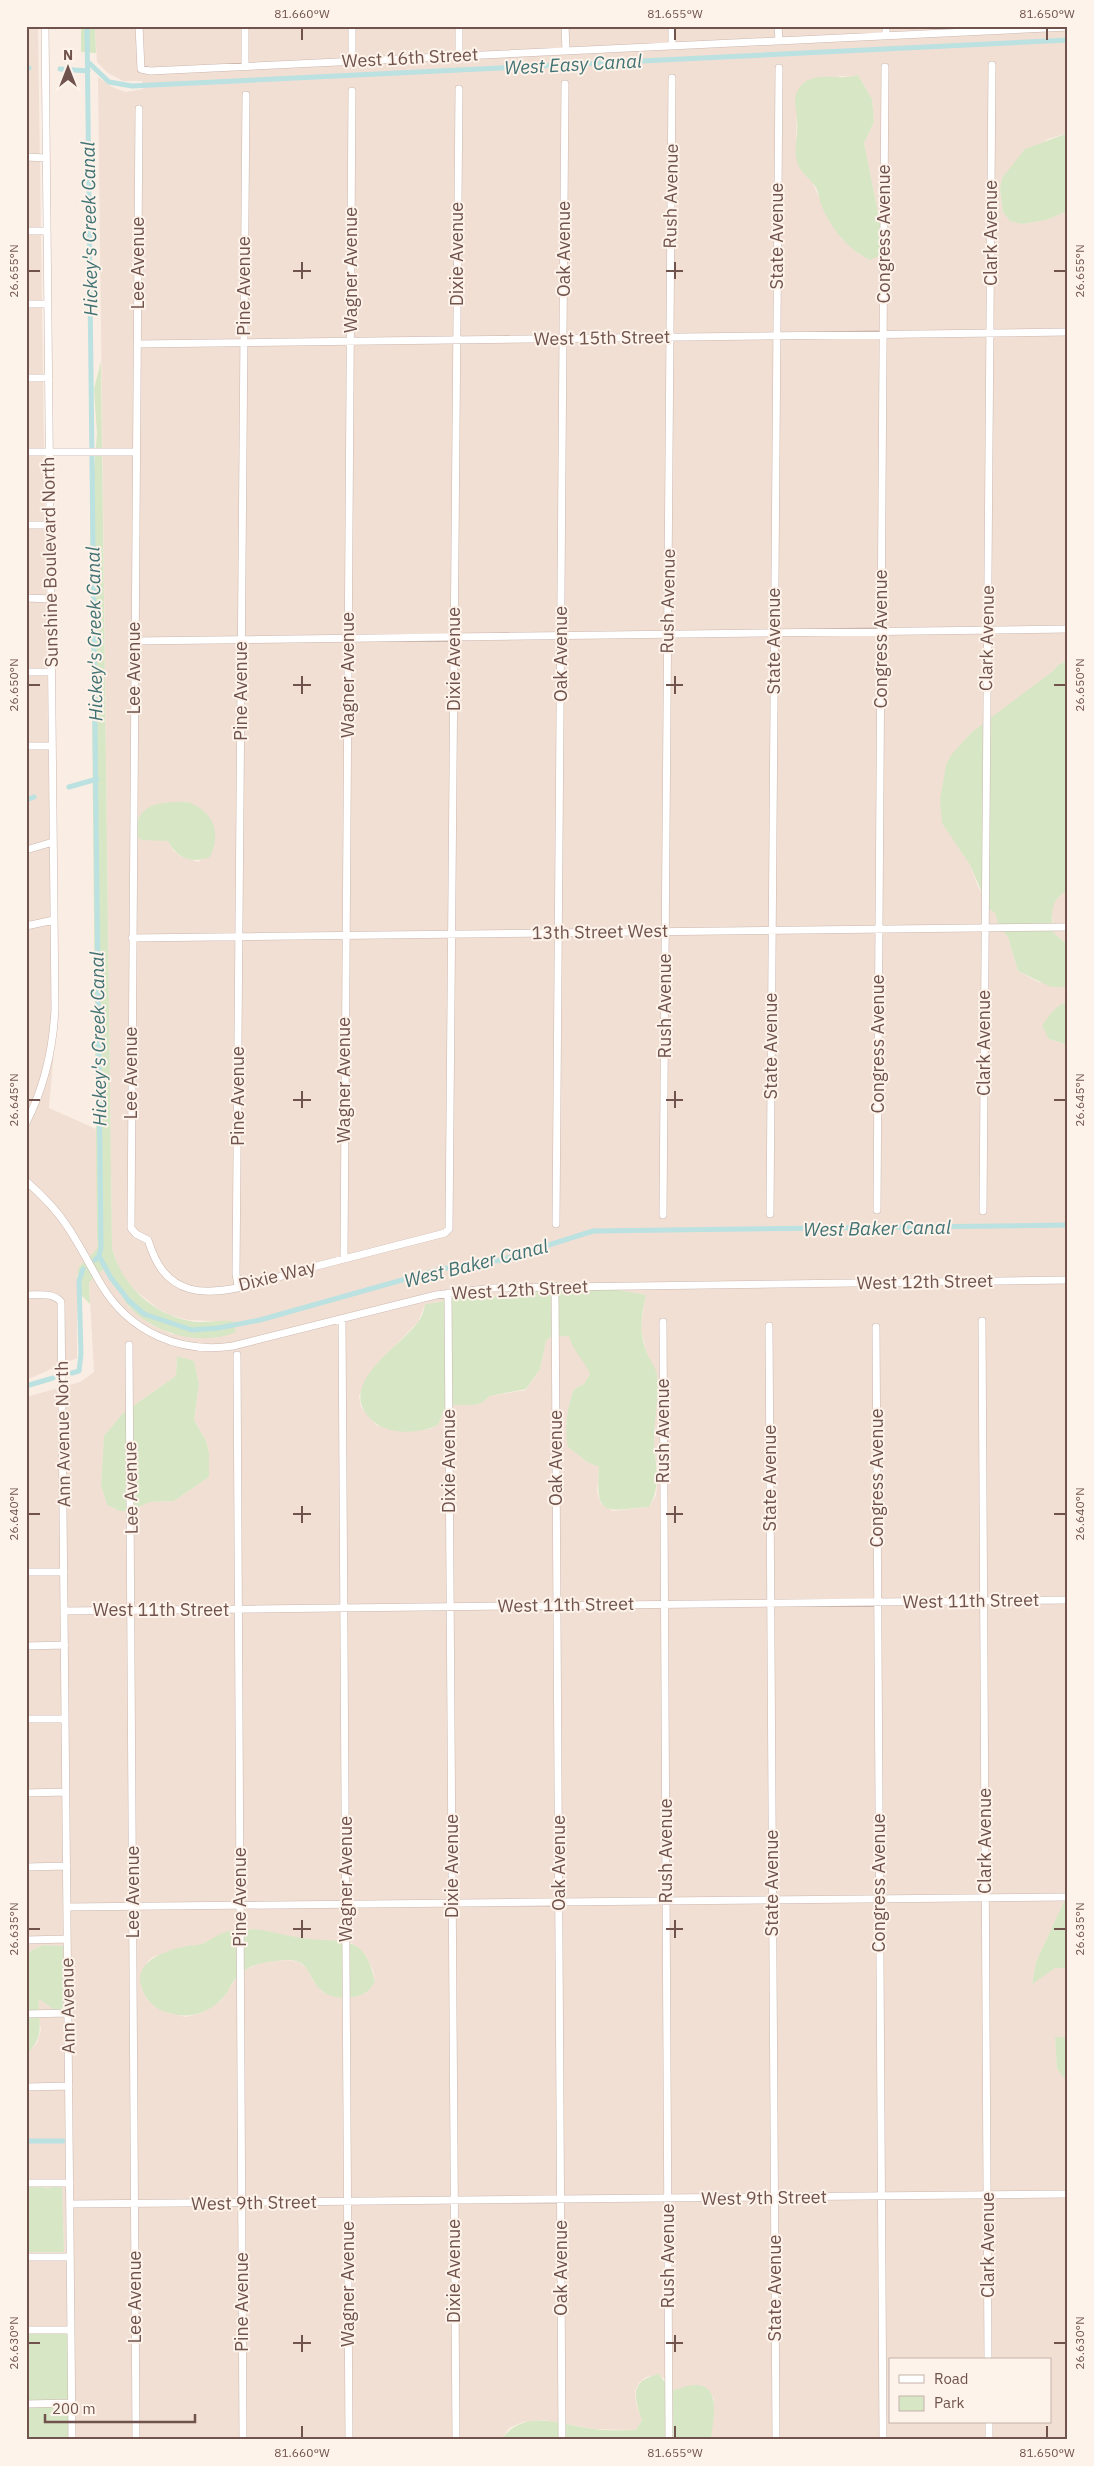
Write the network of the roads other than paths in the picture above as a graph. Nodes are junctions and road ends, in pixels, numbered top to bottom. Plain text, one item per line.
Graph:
1 (44, 26) edge
2 (139, 26) edge
3 (245, 26) edge
4 (352, 26) edge
5 (459, 26) edge
6 (565, 26) edge
7 (672, 26) edge
8 (778, 26) edge
9 (886, 26) edge
10 (1068, 27) edge
11 (992, 28) edge
12 (886, 35) junction
13 (779, 40) junction
14 (672, 45) junction
15 (566, 51) junction
16 (459, 56) junction
17 (352, 61) junction
18 (992, 65) dead end
19 (245, 66) junction
20 (885, 67) dead end
21 (779, 68) dead end
22 (672, 78) dead end
23 (565, 84) dead end
24 (459, 89) dead end
25 (352, 91) dead end
26 (246, 96) dead end
27 (139, 109) dead end
28 (26, 157) edge
29 (46, 158) junction
30 (26, 231) edge
31 (47, 231) junction
32 (26, 304) edge
33 (48, 304) junction
34 (1068, 332) edge
35 (990, 333) junction
36 (883, 335) junction
37 (776, 336) junction
38 (670, 337) junction
39 (564, 338) junction
40 (457, 340) junction
41 (350, 341) junction
42 (244, 342) junction
43 (137, 344) junction
44 (26, 378) edge
45 (49, 378) junction
46 (26, 452) edge
47 (49, 452) junction
48 (136, 452) junction
49 (26, 525) edge
50 (50, 525) junction
51 (26, 598) edge
52 (50, 599) junction
53 (1068, 629) edge
54 (987, 630) junction
55 (881, 632) junction
56 (774, 633) junction
57 (668, 634) junction
58 (561, 635) junction
59 (455, 636) junction
60 (348, 638) junction
61 (242, 639) junction
62 (134, 641) junction
63 (26, 672) edge
64 (51, 672) junction
65 (26, 746) edge
66 (52, 746) junction
67 (53, 842) junction
68 (26, 850) edge
69 (54, 920) junction
70 (26, 926) edge
71 (985, 927) junction
72 (1068, 927) edge
73 (878, 928) junction
74 (772, 930) junction
75 (665, 931) junction
76 (559, 933) junction
77 (452, 934) junction
78 (346, 935) junction
79 (239, 937) junction
80 (132, 938) junction
81 (26, 1123) edge
82 (26, 1181) edge
83 (876, 1210) dead end
84 (983, 1211) dead end
85 (770, 1214) dead end
86 (663, 1215) dead end
87 (556, 1224) dead end
88 (130, 1228) joint
89 (449, 1229) joint
90 (344, 1259) junction
91 (1068, 1280) edge
92 (238, 1286) junction
93 (556, 1286) junction
94 (448, 1293) junction
95 (26, 1295) edge
96 (342, 1319) junction
97 (982, 1321) dead end
98 (663, 1322) dead end
99 (769, 1326) dead end
100 (876, 1327) dead end
101 (129, 1345) dead end
102 (237, 1355) dead end
103 (26, 1572) edge
104 (64, 1572) junction
105 (1068, 1600) edge
106 (984, 1601) junction
107 (877, 1602) junction
108 (771, 1603) junction
109 (557, 1605) junction
110 (664, 1605) junction
111 (450, 1607) junction
112 (344, 1608) junction
113 (238, 1609) junction
114 (64, 1610) junction
115 (130, 1610) junction
116 (65, 1645) junction
117 (26, 1646) edge
118 (26, 1719) edge
119 (65, 1719) junction
120 (66, 1792) junction
121 (26, 1793) edge
122 (67, 1866) junction
123 (26, 1867) edge
124 (1068, 1897) edge
125 (986, 1898) junction
126 (879, 1899) junction
127 (773, 1900) junction
128 (666, 1902) junction
129 (559, 1903) junction
130 (452, 1904) junction
131 (346, 1905) junction
132 (240, 1906) junction
133 (67, 1907) junction
134 (133, 1907) junction
135 (26, 1940) edge
136 (68, 1940) junction
137 (68, 2013) junction
138 (26, 2014) edge
139 (69, 2086) junction
140 (26, 2087) edge
141 (70, 2182) junction
142 (26, 2183) edge
143 (1068, 2194) edge
144 (987, 2195) junction
145 (881, 2196) junction
146 (774, 2198) junction
147 (668, 2199) junction
148 (561, 2200) junction
149 (454, 2201) junction
150 (348, 2202) junction
151 (241, 2203) junction
152 (70, 2204) junction
153 (135, 2204) junction
154 (26, 2257) edge
155 (70, 2257) junction
156 (26, 2330) edge
157 (71, 2330) junction
158 (988, 2358) edge
159 (72, 2403) junction
160 (26, 2404) edge
161 (988, 2424) edge
162 (72, 2440) edge
163 (136, 2440) edge
164 (243, 2440) edge
165 (349, 2440) edge
166 (456, 2440) edge
167 (562, 2440) edge
168 (669, 2440) edge
169 (776, 2440) edge
170 (882, 2440) edge
171 (989, 2440) edge

1 - 29 street, Sunshine Boulevard North
2 - 19 street, West 16th Street
3 - 19 street
4 - 17 street
5 - 16 street
6 - 15 street
7 - 14 street
8 - 13 street
9 - 12 street
10 - 11 street, West 16th Street
11 - 12 street, West 16th Street
12 - 13 street, West 16th Street
13 - 14 street, West 16th Street
14 - 15 street, West 16th Street
15 - 16 street, West 16th Street
16 - 17 street, West 16th Street
17 - 19 street, West 16th Street
18 - 35 street, Clark Avenue
20 - 36 street, Congress Avenue
21 - 37 street, State Avenue
22 - 38 street, Rush Avenue
23 - 39 street, Oak Avenue
24 - 40 street, Dixie Avenue
25 - 41 street, Wagner Avenue
26 - 42 street, Pine Avenue
27 - 43 street, Lee Avenue
28 - 29 street
29 - 31 street, Sunshine Boulevard North
30 - 31 street
31 - 33 street, Sunshine Boulevard North
32 - 33 street
33 - 45 street, Sunshine Boulevard North
34 - 35 street, West 15th Street
35 - 36 street, West 15th Street
35 - 54 street, Clark Avenue
36 - 37 street, West 15th Street
36 - 55 street, Congress Avenue
37 - 38 street, West 15th Street
37 - 56 street, State Avenue
38 - 39 street, West 15th Street
38 - 57 street, Rush Avenue
39 - 40 street, West 15th Street
39 - 58 street, Oak Avenue
40 - 41 street, West 15th Street
40 - 59 street, Dixie Avenue
41 - 42 street, West 15th Street
41 - 60 street, Wagner Avenue
42 - 43 street, West 15th Street
42 - 61 street, Pine Avenue
43 - 48 street, Lee Avenue
44 - 45 street
45 - 47 street, Sunshine Boulevard North
46 - 47 street
47 - 48 street
47 - 50 street, Sunshine Boulevard North
48 - 62 street, Lee Avenue
49 - 50 street
50 - 52 street, Sunshine Boulevard North
51 - 52 street
52 - 64 street, Sunshine Boulevard North
53 - 54 street
54 - 55 street
54 - 71 street, Clark Avenue
55 - 56 street
55 - 73 street, Congress Avenue
56 - 57 street
56 - 74 street, State Avenue
57 - 58 street
57 - 75 street, Rush Avenue
58 - 59 street
58 - 76 street, Oak Avenue
59 - 60 street
59 - 77 street, Dixie Avenue
60 - 61 street
60 - 78 street, Wagner Avenue
61 - 62 street
61 - 79 street, Pine Avenue
62 - 80 street, Lee Avenue
63 - 64 street
64 - 66 street, Sunshine Boulevard North
65 - 66 street
66 - 67 street, Sunshine Boulevard North
67 - 68 street
67 - 69 street, Sunshine Boulevard North
69 - 70 street
69 - 81 street, Sunshine Boulevard North
71 - 72 street, 13th Street West
71 - 73 street, 13th Street West
71 - 84 street, Clark Avenue
73 - 74 street, 13th Street West
73 - 83 street, Congress Avenue
74 - 75 street, 13th Street West
74 - 85 street, State Avenue
75 - 76 street, 13th Street West
75 - 86 street, Rush Avenue
76 - 77 street, 13th Street West
76 - 87 street, Oak Avenue
77 - 78 street, 13th Street West
77 - 89 street, Dixie Avenue
78 - 79 street, 13th Street West
78 - 90 street, Wagner Avenue
79 - 80 street, 13th Street West
79 - 92 street, Pine Avenue
80 - 88 street, Lee Avenue
82 - 96 street, West 12th Street
88 - 92 street, Dixie Way
89 - 90 street, Dixie Way
90 - 92 street, Dixie Way
91 - 93 street, West 12th Street
93 - 94 street, West 12th Street
93 - 109 street, Oak Avenue
94 - 96 street, West 12th Street
94 - 111 street, Dixie Avenue
95 - 104 street, Ann Avenue North
96 - 112 street, Wagner Avenue
97 - 106 street, Clark Avenue
98 - 110 street, Rush Avenue
99 - 108 street, State Avenue
100 - 107 street, Congress Avenue
101 - 115 street, Lee Avenue
102 - 113 street, Pine Avenue
103 - 104 street
104 - 114 street, Ann Avenue
105 - 106 street, West 11th Street
106 - 107 street, West 11th Street
106 - 125 street, Clark Avenue
107 - 108 street, West 11th Street
107 - 126 street, Congress Avenue
108 - 110 street, West 11th Street
108 - 127 street, State Avenue
109 - 110 street, West 11th Street
109 - 111 street, West 11th Street
109 - 129 street, Oak Avenue
110 - 128 street, Rush Avenue
111 - 112 street, West 11th Street
111 - 130 street, Dixie Avenue
112 - 113 street, West 11th Street
112 - 131 street, Wagner Avenue
113 - 115 street, West 11th Street
113 - 132 street, Pine Avenue
114 - 115 street, West 11th Street
114 - 116 street, Ann Avenue
115 - 134 street, Lee Avenue
116 - 117 street
116 - 119 street, Ann Avenue
118 - 119 street
119 - 120 street, Ann Avenue
120 - 121 street
120 - 122 street, Ann Avenue
122 - 123 street
122 - 133 street, Ann Avenue
124 - 125 street
125 - 126 street
125 - 144 street, Clark Avenue
126 - 127 street
126 - 145 street, Congress Avenue
127 - 128 street
127 - 146 street, State Avenue
128 - 129 street
128 - 147 street, Rush Avenue
129 - 130 street
129 - 148 street, Oak Avenue
130 - 131 street
130 - 149 street, Dixie Avenue
131 - 132 street
131 - 150 street, Wagner Avenue
132 - 134 street
132 - 151 street, Pine Avenue
133 - 134 street
133 - 136 street, Ann Avenue
134 - 153 street, Lee Avenue
135 - 136 street
136 - 137 street, Ann Avenue
137 - 138 street
137 - 139 street, Ann Avenue
139 - 140 street
139 - 141 street, Ann Avenue
141 - 142 street
141 - 152 street, Ann Avenue
143 - 144 street, West 9th Street
144 - 145 street, West 9th Street
144 - 158 street, Clark Avenue
145 - 146 street, West 9th Street
145 - 170 street, Congress Avenue
146 - 147 street, West 9th Street
146 - 169 street, State Avenue
147 - 148 street, West 9th Street
147 - 168 street, Rush Avenue
148 - 149 street, West 9th Street
148 - 167 street, Oak Avenue
149 - 150 street, West 9th Street
149 - 166 street, Dixie Avenue
150 - 151 street, West 9th Street
150 - 165 street, Wagner Avenue
151 - 153 street, West 9th Street
151 - 164 street, Pine Avenue
152 - 153 street, West 9th Street
152 - 155 street, Ann Avenue
153 - 163 street, Lee Avenue
154 - 155 street
155 - 157 street, Ann Avenue
156 - 157 street
157 - 159 street, Ann Avenue
159 - 160 street
159 - 162 street, Ann Avenue
161 - 171 street

